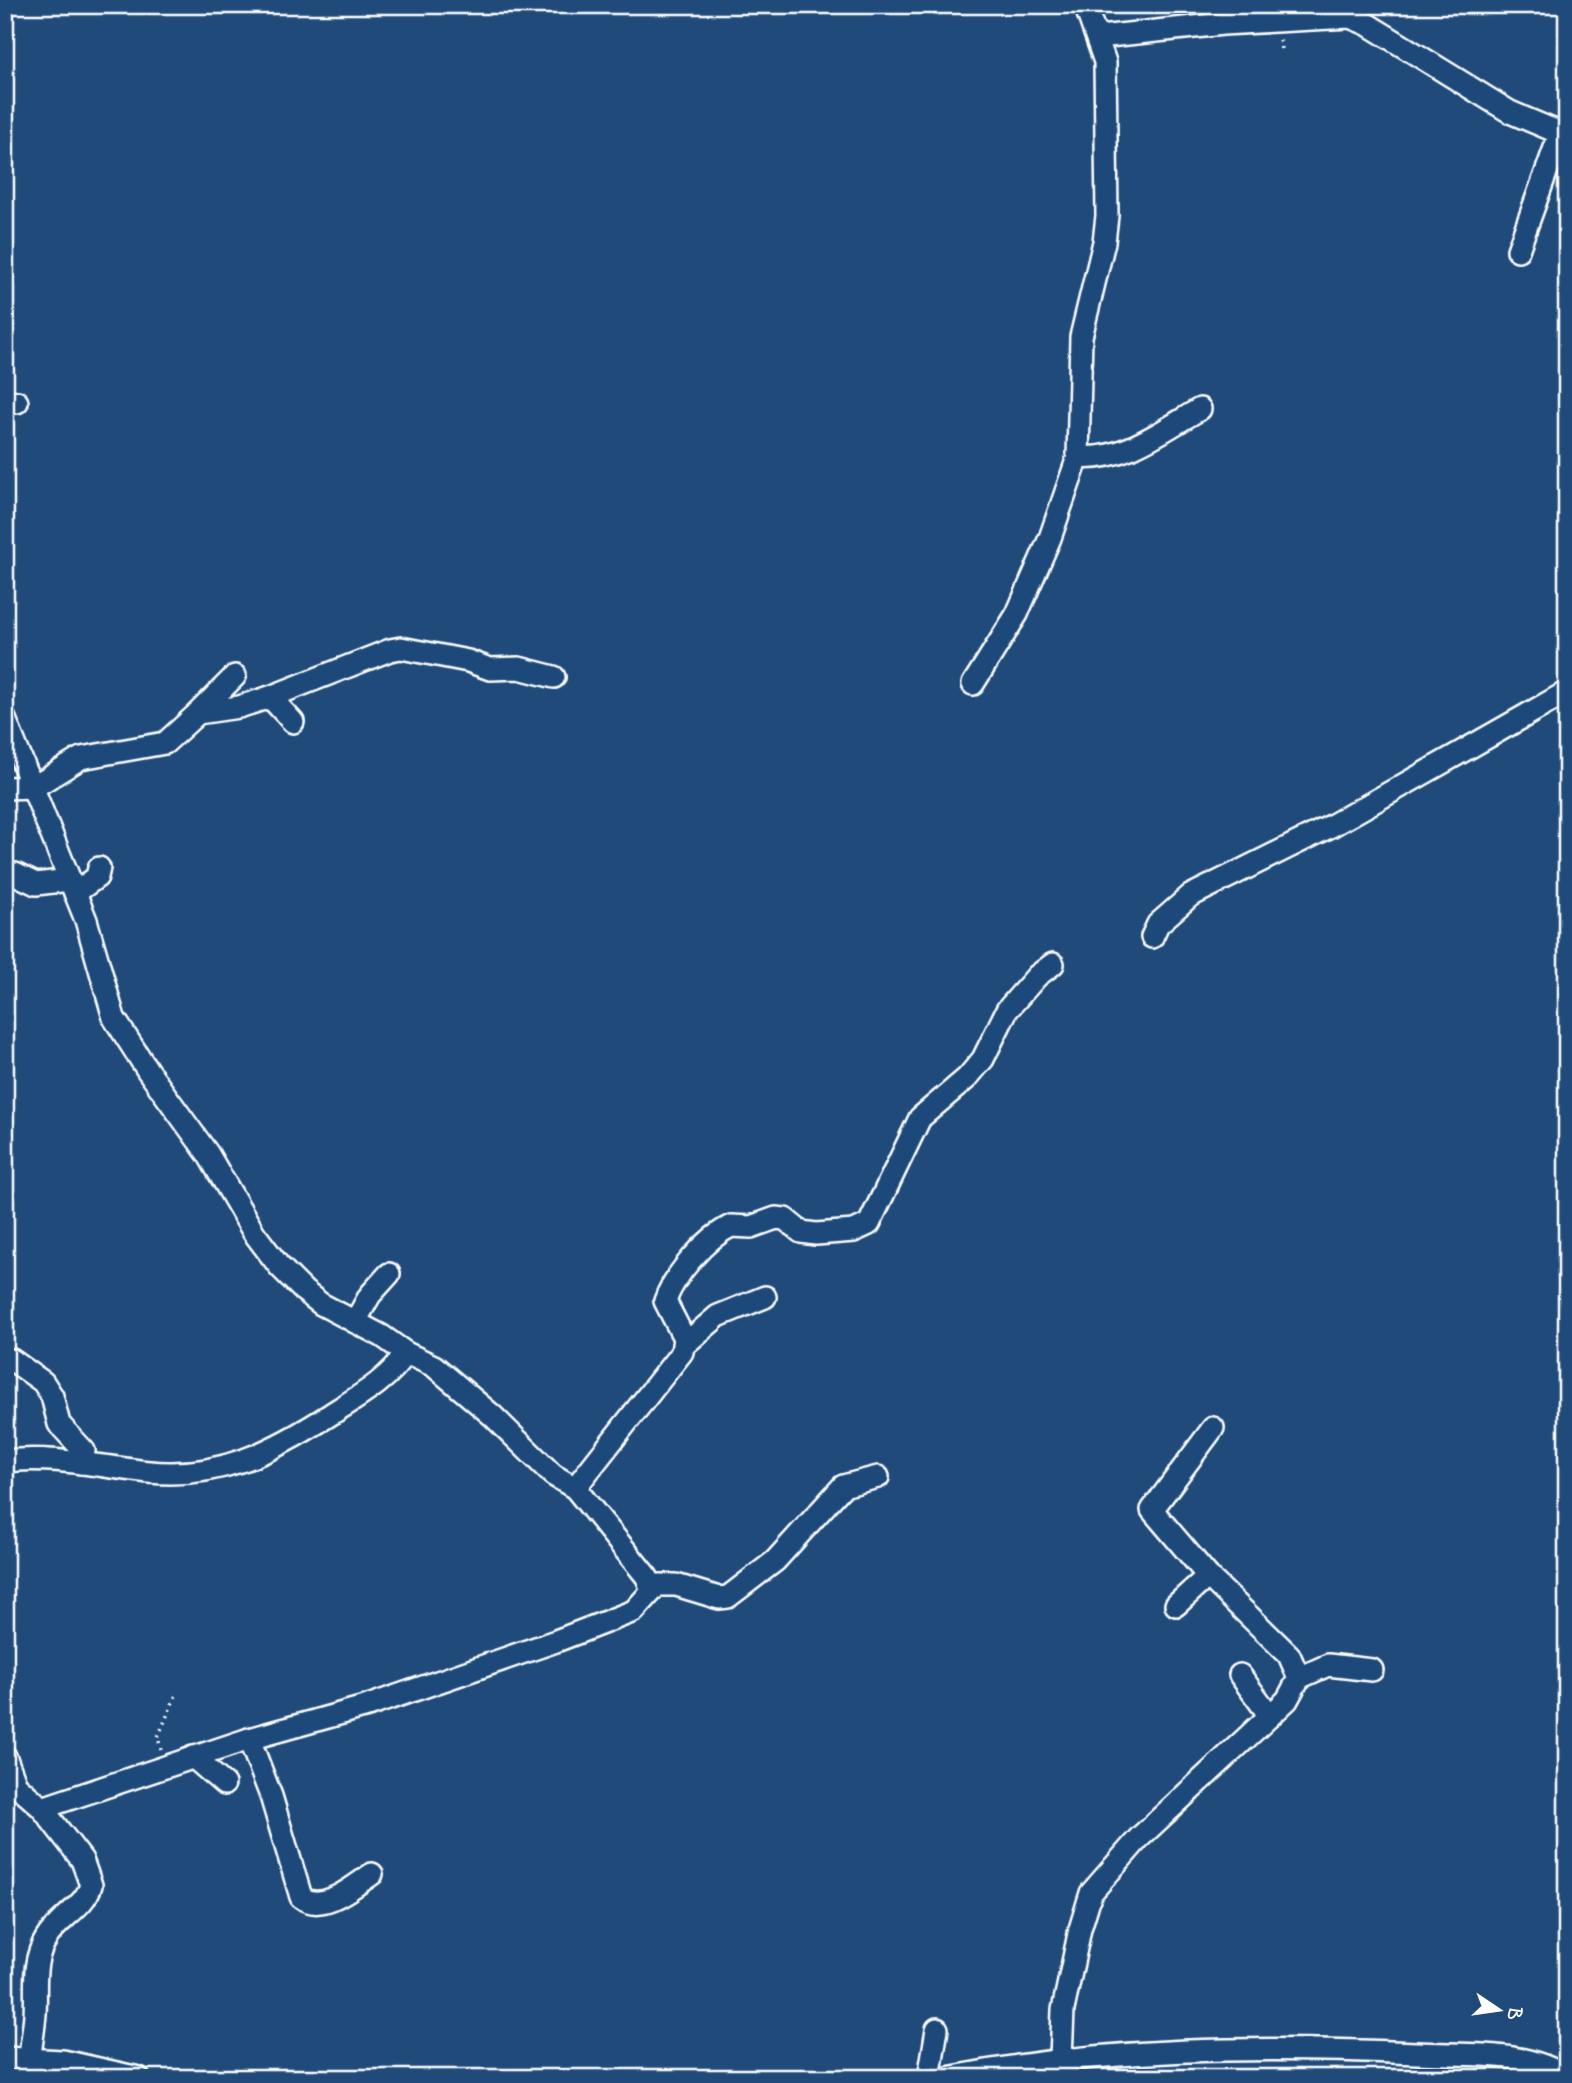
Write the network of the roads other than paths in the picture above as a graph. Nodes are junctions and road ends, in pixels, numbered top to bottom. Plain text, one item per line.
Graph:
1 (1085, 5) edge
2 (1099, 37) junction
3 (1563, 135) edge
4 (1518, 250) dead end
5 (1200, 409) dead end
6 (1078, 457) junction
7 (236, 676) dead end
8 (554, 677) dead end
9 (973, 684) dead end
10 (1567, 692) edge
11 (270, 697) junction
12 (198, 713) junction
13 (5, 719) edge
14 (293, 722) dead end
15 (34, 787) junction
16 (5, 788) edge
17 (99, 868) dead end
18 (15, 874) dead end
19 (72, 886) junction
20 (1152, 937) dead end
21 (1053, 964) dead end
22 (388, 1274) dead end
23 (765, 1297) dead end
24 (355, 1322) junction
25 (684, 1345) junction
26 (406, 1353) junction
27 (12, 1360) dead end
28 (1213, 1428) dead end
29 (5, 1461) edge
30 (81, 1463) junction
31 (878, 1477) dead end
32 (575, 1488) junction
33 (1208, 1576) junction
34 (651, 1585) junction
35 (1176, 1605) dead end
36 (1372, 1670) dead end
37 (1240, 1675) dead end
38 (1299, 1678) junction
39 (1270, 1717) junction
40 (249, 1739) junction
41 (5, 1756) edge
42 (193, 1757) junction
43 (224, 1784) dead end
44 (42, 1808) junction
45 (372, 1874) dead end
46 (937, 2029) dead end
47 (5, 2058) edge
48 (30, 2058) junction
49 (1061, 2059) junction
50 (1561, 2071) edge
51 (139, 2078) edge
52 (929, 2078) edge
53 (947, 2078) edge

1 - 2 street
2 - 3 street
2 - 6 street
3 - 4 street
5 - 6 street
6 - 9 street
7 - 12 street
8 - 11 street
10 - 20 street
11 - 12 street
11 - 14 street
12 - 15 street
13 - 15 street
15 - 16 street
15 - 19 street
17 - 19 street
18 - 19 street
19 - 24 street
21 - 25 street
22 - 24 street
23 - 25 street
24 - 26 street
25 - 32 street
26 - 30 street
26 - 32 street
27 - 30 street
28 - 33 street
29 - 30 street
31 - 34 street
32 - 34 street
33 - 35 street
33 - 38 street
34 - 40 street
36 - 38 street
37 - 39 street
38 - 39 street
39 - 49 street
40 - 42 street
40 - 45 street
41 - 44 street
42 - 43 street
42 - 44 street
44 - 48 street
46 - 52 street
47 - 48 street
48 - 51 street
49 - 50 street
49 - 53 street

